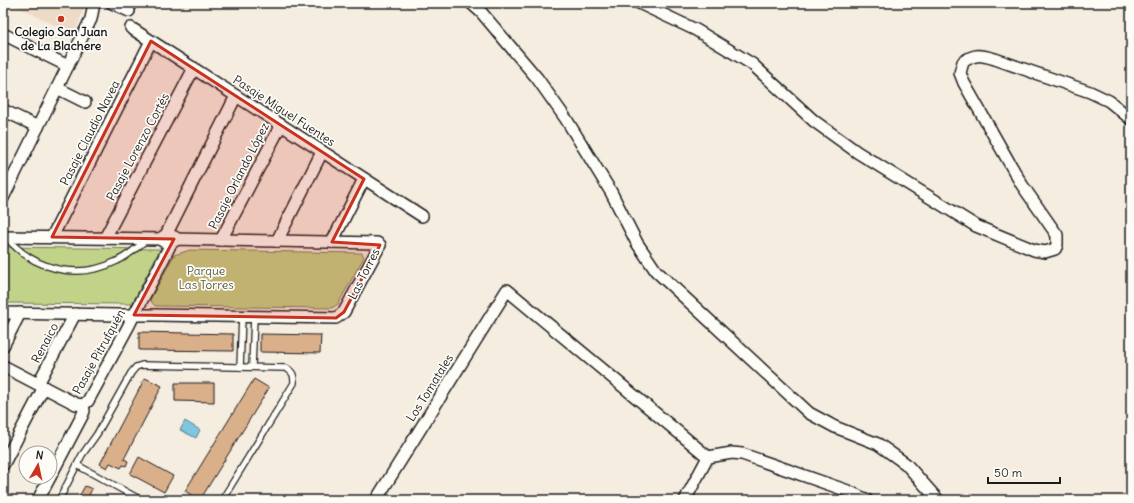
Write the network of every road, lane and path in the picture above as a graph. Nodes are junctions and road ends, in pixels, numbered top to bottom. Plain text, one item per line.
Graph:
1 (94, 3) edge
2 (112, 3) edge
3 (471, 3) edge
4 (639, 3) edge
5 (129, 11) dead end
6 (131, 28) dead end
7 (3, 34) edge
8 (151, 41) junction
9 (68, 66) junction
10 (194, 68) junction
11 (57, 88) junction
12 (236, 96) junction
13 (85, 102) dead end
14 (3, 110) edge
15 (1131, 119) edge
16 (281, 125) junction
17 (38, 127) junction
18 (322, 152) junction
19 (364, 179) junction
20 (5, 191) edge
21 (422, 216) dead end
22 (5, 237) edge
23 (52, 237) junction
24 (105, 238) junction
25 (148, 238) junction
26 (169, 239) junction
27 (221, 240) junction
28 (277, 241) junction
29 (332, 242) junction
30 (3, 313) edge
31 (20, 313) junction
32 (75, 314) junction
33 (134, 315) junction
34 (242, 316) junction
35 (254, 317) junction
36 (3, 346) edge
37 (3, 366) edge
38 (240, 367) junction
39 (252, 367) junction
40 (41, 386) junction
41 (83, 405) junction
42 (708, 457) junction
43 (58, 462) edge
44 (3, 464) edge
45 (77, 465) junction
46 (46, 485) edge
47 (38, 500) edge
48 (59, 500) edge
49 (142, 500) edge
50 (222, 500) edge
51 (376, 500) edge
52 (685, 500) edge
53 (866, 500) edge
54 (938, 500) edge

1 - 9 street
2 - 5 street
3 - 54 street
4 - 15 street
6 - 8 street, Pasaje Miguel Fuentes
7 - 9 street
8 - 10 street, Pasaje Miguel Fuentes
8 - 23 street, Pasaje Claudio Navea
9 - 11 street
10 - 12 street, Pasaje Miguel Fuentes
10 - 24 street, Pasaje Lorenzo Cortés
11 - 13 street
11 - 17 street
12 - 16 street, Pasaje Miguel Fuentes
12 - 26 street, Pasaje Pitrufquén
14 - 17 street
16 - 18 street, Pasaje Miguel Fuentes
16 - 27 street, Pasaje Orlando López
17 - 20 street
18 - 19 street, Pasaje Miguel Fuentes
18 - 28 street
19 - 21 street, Pasaje Miguel Fuentes
19 - 29 street
22 - 23 street, Las Torres
22 - 25 lane
23 - 24 street, Las Torres
24 - 25 street, Las Torres
25 - 26 street, Las Torres
26 - 27 street, Las Torres
26 - 33 street, Pasaje Pitrufquén
27 - 28 street, Las Torres
28 - 29 street, Las Torres
29 - 35 street, Las Torres
30 - 31 street, Las Torres
31 - 32 street, Las Torres
31 - 36 street
32 - 33 street, Las Torres
32 - 40 street, Renaico
33 - 34 street, Las Torres
33 - 41 street, Pasaje Pitrufquén
34 - 35 street, Las Torres
34 - 38 lane
35 - 39 lane
37 - 40 street
38 - 39 lane
38 - 45 lane
39 - 50 lane
40 - 41 street
40 - 44 street, Renaico
41 - 43 street, Pasaje Pitrufquén
42 - 51 street, Los Tomatales
42 - 52 street
42 - 53 street
45 - 48 lane
45 - 49 lane
46 - 47 street, Pasaje Pitrufquén

